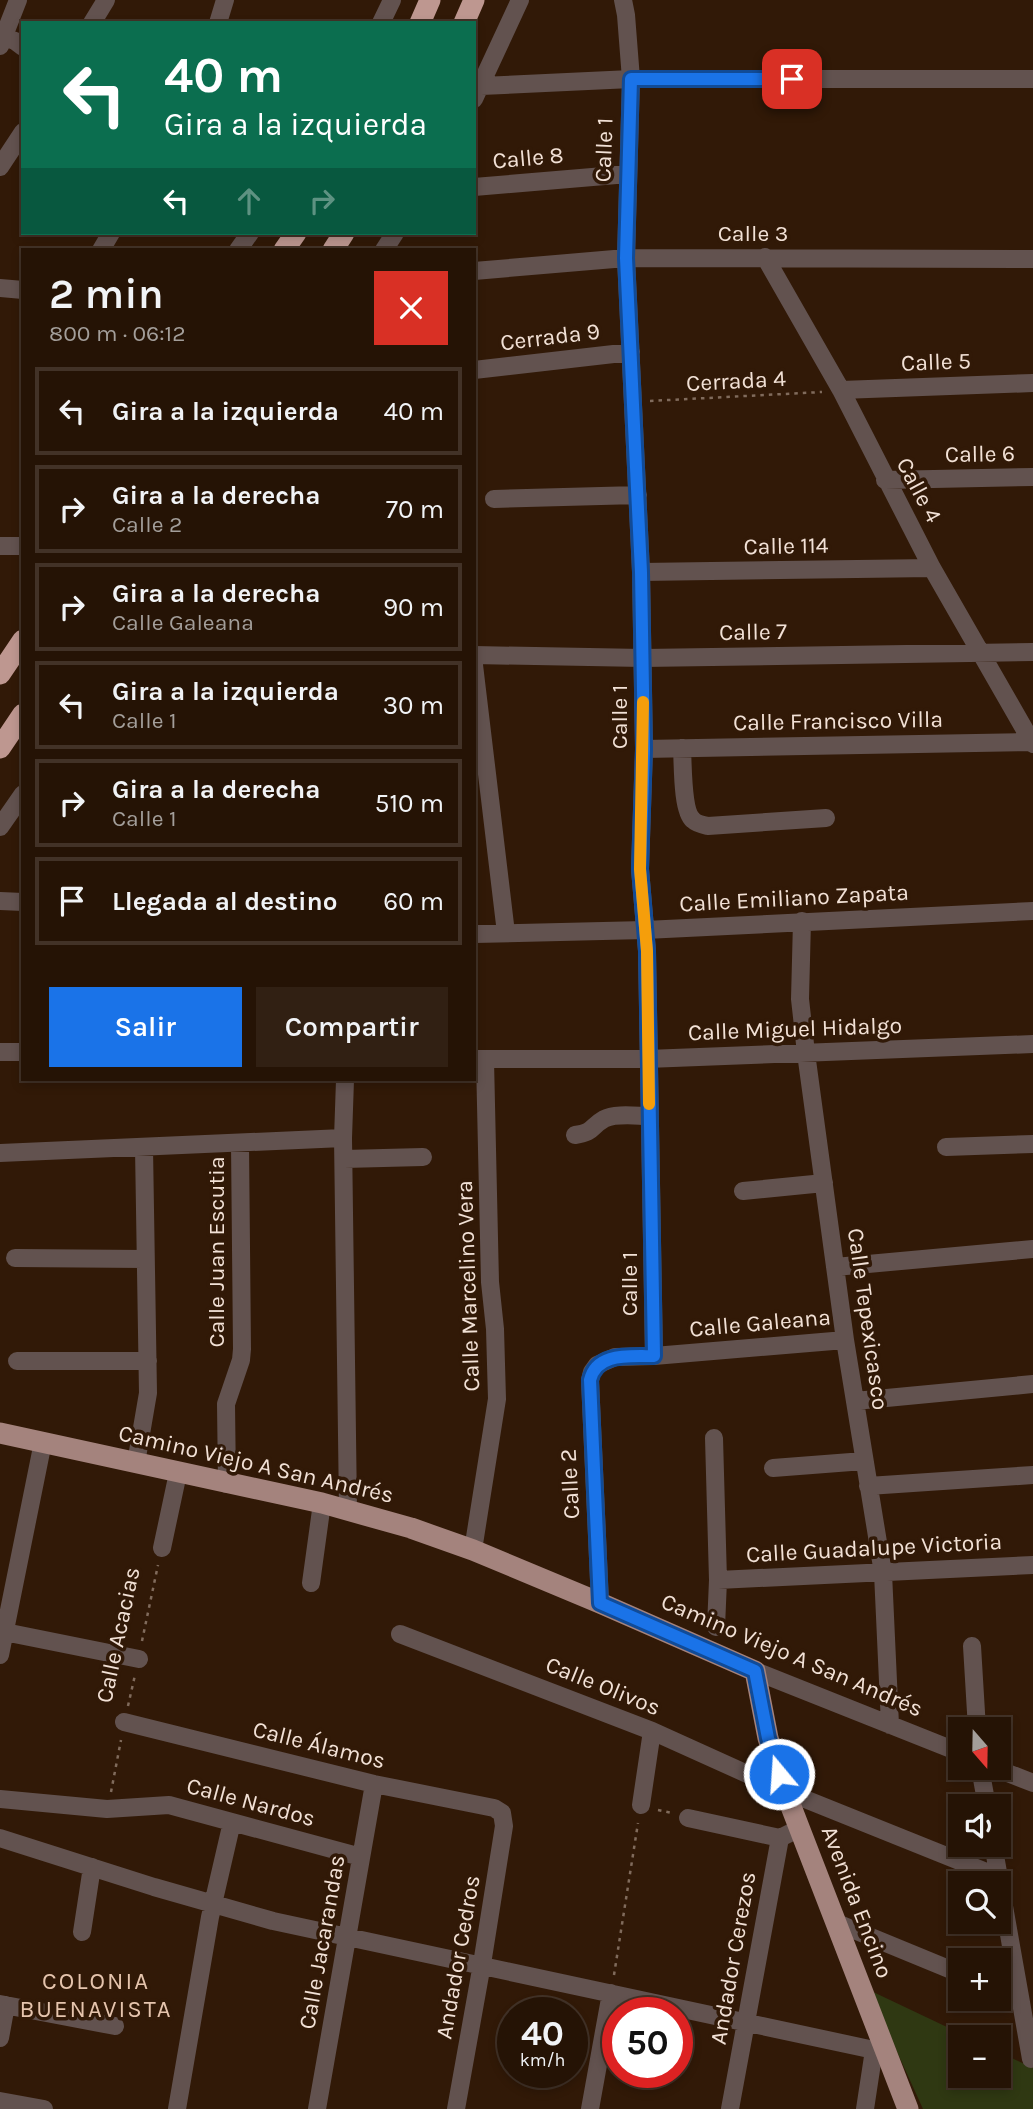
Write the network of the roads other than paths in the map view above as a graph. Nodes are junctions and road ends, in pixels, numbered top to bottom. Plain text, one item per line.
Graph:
1 (18, 0) edge
2 (106, 0) edge
3 (225, 0) edge
4 (393, 0) edge
5 (430, 0) edge
6 (474, 0) edge
7 (520, 0) edge
8 (623, 0) edge
9 (93, 21) edge
10 (219, 21) edge
11 (382, 21) edge
12 (420, 21) edge
13 (465, 21) edge
14 (2, 42) edge
15 (21, 46) edge
16 (631, 79) junction
17 (1033, 79) edge
18 (478, 92) edge
19 (21, 135) edge
20 (0, 167) edge
21 (628, 174) junction
22 (476, 187) edge
23 (765, 257) junction
24 (626, 258) junction
25 (1033, 258) edge
26 (476, 271) edge
27 (0, 288) edge
28 (21, 290) edge
29 (631, 352) junction
30 (476, 370) edge
31 (1033, 383) edge
32 (841, 390) junction
33 (1033, 477) edge
34 (885, 480) junction
35 (638, 495) junction
36 (494, 499) dead end
37 (0, 546) edge
38 (21, 546) edge
39 (932, 568) junction
40 (641, 572) junction
41 (21, 643) edge
42 (1033, 652) edge
43 (980, 653) junction
44 (476, 655) edge
45 (643, 658) junction
46 (0, 674) edge
47 (476, 682) edge
48 (21, 717) edge
49 (1033, 743) edge
50 (0, 748) edge
51 (682, 748) junction
52 (644, 749) junction
53 (21, 798) edge
54 (826, 818) dead end
55 (10, 822) edge
56 (0, 901) edge
57 (21, 902) edge
58 (1033, 911) edge
59 (802, 921) junction
60 (645, 930) junction
61 (506, 933) junction
62 (476, 934) edge
63 (1033, 1044) edge
64 (0, 1052) edge
65 (21, 1052) edge
66 (806, 1053) junction
67 (648, 1059) junction
68 (480, 1060) edge
69 (345, 1081) edge
70 (649, 1116) junction
71 (575, 1135) dead end
72 (344, 1138) junction
73 (240, 1144) junction
74 (1033, 1144) edge
75 (946, 1147) dead end
76 (144, 1148) junction
77 (0, 1153) edge
78 (423, 1157) dead end
79 (344, 1159) junction
80 (824, 1183) junction
81 (743, 1192) dead end
82 (1033, 1250) edge
83 (15, 1258) dead end
84 (145, 1259) junction
85 (835, 1267) junction
86 (845, 1340) junction
87 (654, 1356) junction
88 (17, 1361) dead end
89 (148, 1361) junction
90 (597, 1365) joint
91 (1033, 1384) edge
92 (855, 1401) junction
93 (0, 1433) edge
94 (714, 1438) dead end
95 (43, 1442) junction
96 (864, 1461) junction
97 (136, 1463) junction
98 (773, 1468) dead end
99 (178, 1473) junction
100 (1033, 1475) edge
101 (228, 1484) junction
102 (868, 1486) junction
103 (322, 1503) junction
104 (348, 1509) junction
105 (162, 1548) road end
106 (473, 1550) junction
107 (1033, 1565) edge
108 (883, 1573) junction
109 (718, 1580) junction
110 (311, 1583) dead end
111 (600, 1603) junction
112 (716, 1627) dead end
113 (2, 1632) edge
114 (400, 1634) dead end
115 (971, 1646) dead end
116 (0, 1655) edge
117 (139, 1659) road end
118 (755, 1671) junction
119 (976, 1717) edge
120 (124, 1722) road end
121 (890, 1725) junction
122 (652, 1731) junction
123 (948, 1748) edge
124 (1012, 1775) edge
125 (1033, 1783) edge
126 (374, 1784) junction
127 (785, 1791) junction
128 (0, 1799) edge
129 (641, 1805) road end
130 (502, 1813) joint
131 (688, 1818) road end
132 (232, 1822) junction
133 (800, 1828) junction
134 (0, 1838) edge
135 (780, 1838) junction
136 (361, 1857) junction
137 (92, 1867) junction
138 (984, 1871) edge
139 (213, 1904) junction
140 (836, 1923) junction
141 (82, 1932) dead end
142 (1009, 1934) edge
143 (349, 1938) junction
144 (482, 1964) junction
145 (948, 1969) edge
146 (611, 1993) junction
147 (1011, 1995) edge
148 (1020, 1998) junction
149 (3, 2004) edge
150 (747, 2022) junction
151 (115, 2026) dead end
152 (0, 2038) edge
153 (881, 2052) junction
154 (1031, 2059) dead end
155 (0, 2101) edge
156 (44, 2109) edge
157 (177, 2109) edge
158 (317, 2109) edge
159 (456, 2109) edge
160 (590, 2109) edge
161 (730, 2109) edge
162 (865, 2109) edge
163 (908, 2109) edge

1 - 14 street
2 - 9 street
3 - 10 street
4 - 11 street
5 - 12 highway
6 - 13 highway
7 - 18 street
8 - 16 street
14 - 15 street
16 - 17 street
16 - 18 street
16 - 21 street, Calle 1
19 - 20 street
21 - 22 street, Calle 8
21 - 24 street, Calle 1
23 - 24 street, Calle 3
23 - 25 street, Calle 3
23 - 32 street, Calle 4
24 - 26 street, Calle 3
24 - 29 street, Calle 1
27 - 28 street
29 - 30 street, Cerrada 9
29 - 35 street, Calle 1
31 - 32 street, Calle 5
32 - 34 street, Calle 4
33 - 34 street, Calle 6
34 - 39 street, Calle 4
35 - 36 street
35 - 40 street, Calle 1
37 - 38 street
39 - 40 street, Calle 114
39 - 43 street, Calle 4
40 - 45 street, Calle 1
41 - 46 highway
42 - 43 street, Calle 7
43 - 45 street, Calle 7
43 - 49 street, Calle 4
44 - 45 street, Calle 7
45 - 52 street, Calle 1
47 - 61 street
48 - 50 highway
49 - 51 street, Calle Francisco Villa
51 - 52 street, Calle Francisco Villa
51 - 54 street
52 - 60 street, Calle 1
53 - 55 street
56 - 57 street
58 - 59 street, Calle Emiliano Zapata
59 - 60 street, Calle Emiliano Zapata
59 - 66 street, Calle Tepexicasco
60 - 61 street, Calle Emiliano Zapata
60 - 67 street, Calle 1
61 - 62 street, Calle Emiliano Zapata
63 - 66 street, Calle Miguel Hidalgo
64 - 65 street
66 - 67 street, Calle Miguel Hidalgo
66 - 80 street, Calle Tepexicasco
67 - 68 street, Calle Miguel Hidalgo
67 - 70 street, Calle 1
68 - 106 street, Calle Marcelino Vera
69 - 72 street
70 - 71 street
70 - 87 street, Calle 1
72 - 73 street
72 - 79 street
73 - 76 street
73 - 101 street, Calle Juan Escutia
74 - 75 street
76 - 77 street
76 - 84 street
78 - 79 street
79 - 104 street
80 - 81 street
80 - 85 street, Calle Tepexicasco
82 - 85 street
83 - 84 street
84 - 89 street
85 - 86 street, Calle Tepexicasco
86 - 87 street, Calle Galeana
86 - 92 street, Calle Tepexicasco
87 - 90 street, Calle Galeana
88 - 89 street
89 - 97 street
90 - 111 street, Calle 2
91 - 92 street
92 - 96 street, Calle Tepexicasco
93 - 95 main road, Camino Viejo A San Andrés
94 - 109 street
95 - 97 main road, Camino Viejo A San Andrés
95 - 113 street
96 - 98 street
96 - 102 street, Calle Tepexicasco
97 - 99 main road, Camino Viejo A San Andrés
99 - 101 main road, Camino Viejo A San Andrés
99 - 105 street, Calle Acacias
100 - 102 street
101 - 103 main road, Camino Viejo A San Andrés
102 - 108 street, Calle Tepexicasco
103 - 104 main road, Camino Viejo A San Andrés
103 - 110 street
104 - 106 main road, Camino Viejo A San Andrés
106 - 111 main road, Camino Viejo A San Andrés
107 - 108 street, Calle Guadalupe Victoria
108 - 109 street, Calle Guadalupe Victoria
108 - 121 street, Calle Tepexicasco
109 - 112 street
111 - 118 main road, Camino Viejo A San Andrés
113 - 116 street
113 - 117 street
114 - 122 street, Calle Olivos
115 - 119 street
118 - 121 street, Camino Viejo A San Andrés
118 - 127 main road, Avenida Encino
120 - 126 street, Calle Álamos
121 - 123 street, Camino Viejo A San Andrés
122 - 127 street, Calle Olivos
122 - 129 street
124 - 125 street
126 - 130 street, Calle Álamos
126 - 136 street, Calle Jacarandas
127 - 133 main road, Avenida Encino
127 - 138 street, Calle Olivos
128 - 132 street, Calle Nardos
130 - 144 street, Andador Cedros
131 - 135 street
132 - 136 street, Calle Nardos
132 - 139 street
133 - 135 street
133 - 140 main road, Avenida Encino
134 - 137 street
135 - 150 street, Andador Cerezos
136 - 143 street, Calle Jacarandas
137 - 139 street
137 - 141 street
139 - 143 street
139 - 157 street
140 - 145 street
140 - 153 main road, Avenida Encino
142 - 148 street
143 - 144 street
143 - 158 street, Calle Jacarandas
144 - 146 street
144 - 159 street, Andador Cedros
146 - 150 street
146 - 160 street
147 - 148 street
148 - 154 street
149 - 151 street
149 - 152 street
150 - 153 street
150 - 161 street, Andador Cerezos
153 - 162 street
153 - 163 main road, Avenida Encino
155 - 156 street

